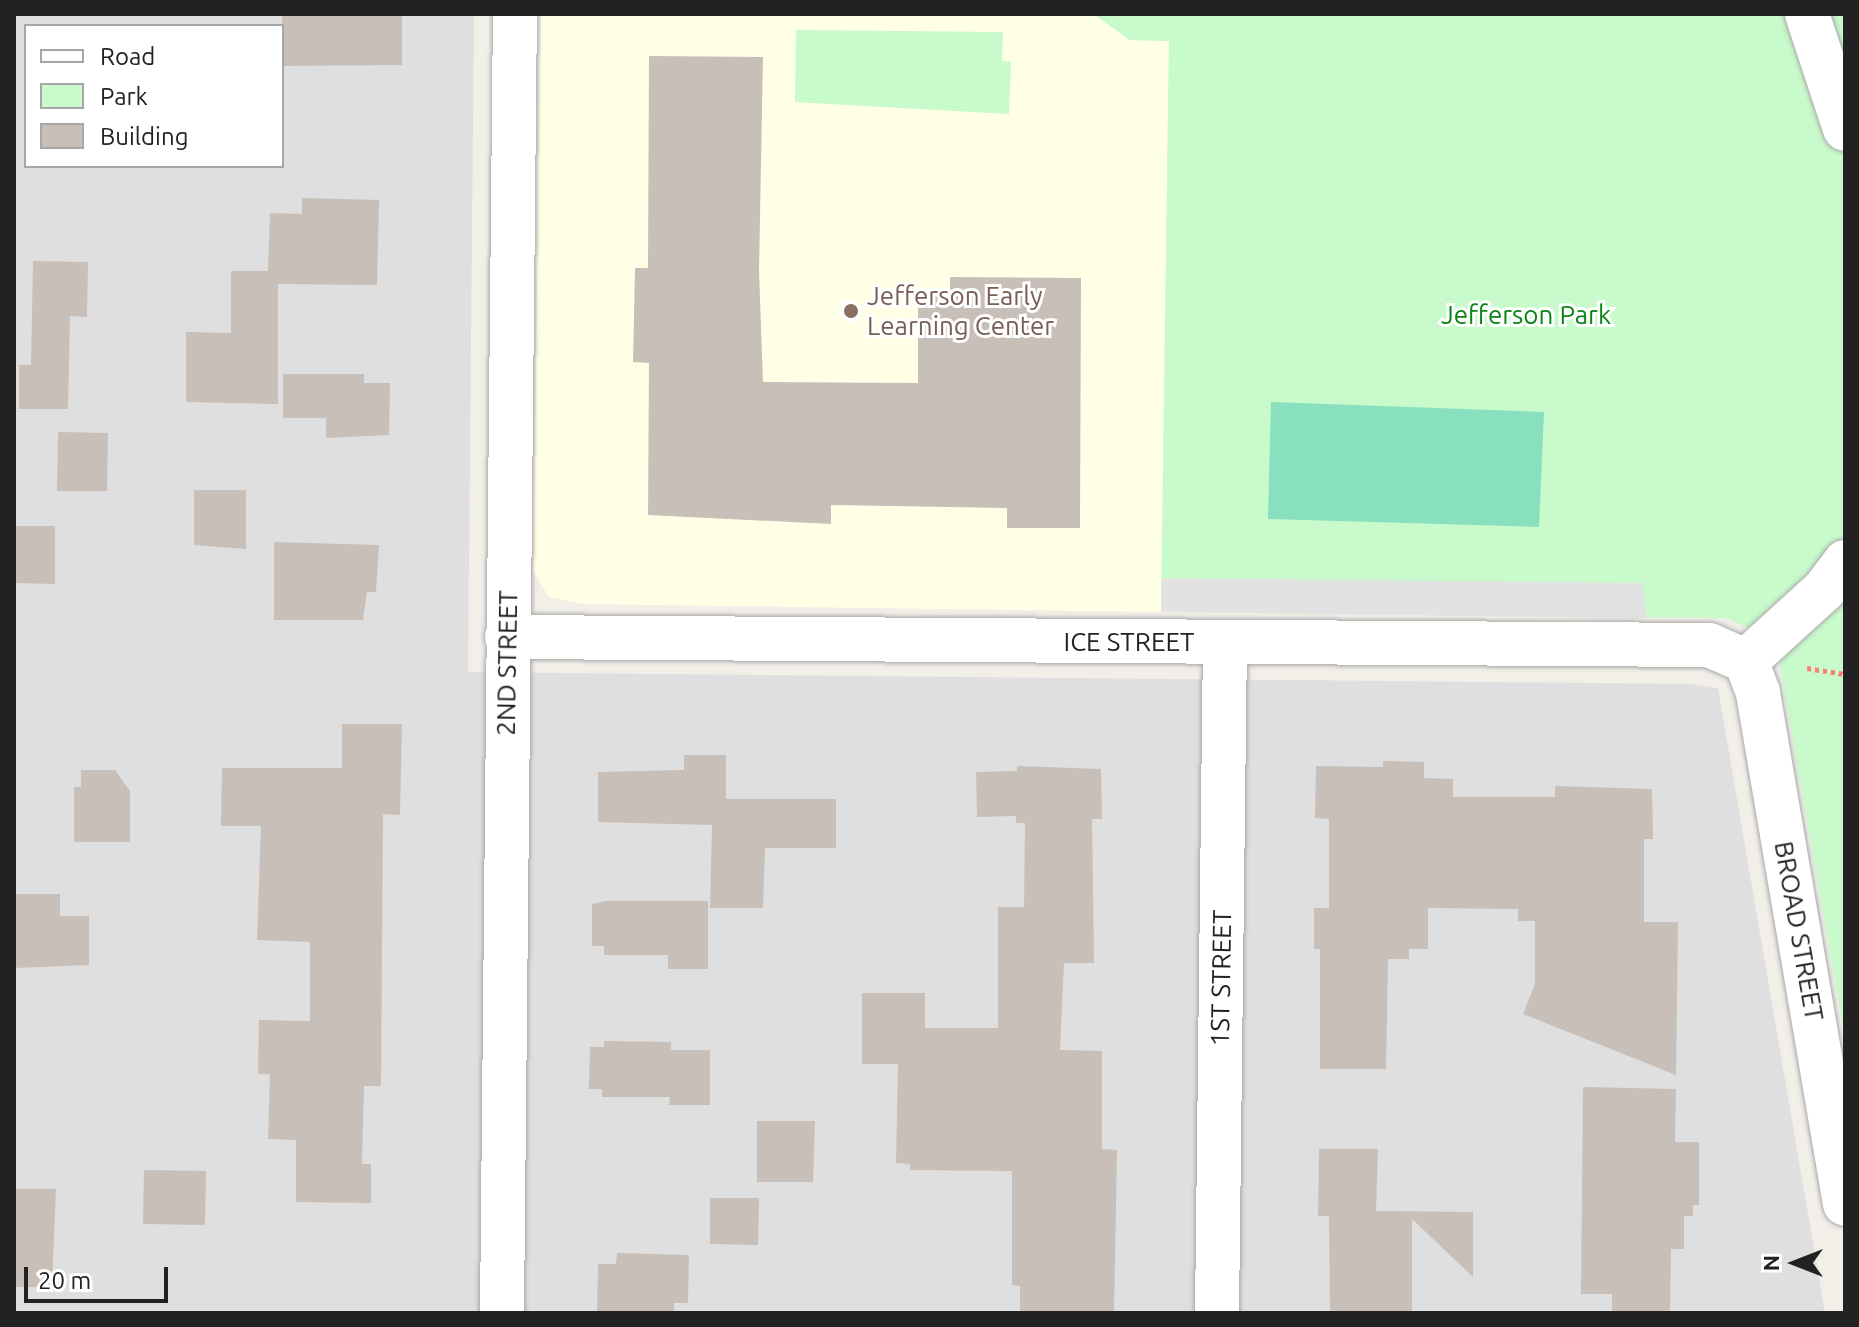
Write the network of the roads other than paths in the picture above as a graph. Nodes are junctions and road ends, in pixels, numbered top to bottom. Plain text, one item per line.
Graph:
1 (515, 14) edge
2 (1807, 14) edge
3 (1845, 129) edge
4 (1845, 562) edge
5 (507, 637) junction
6 (1225, 643) junction
7 (1746, 661) junction
8 (1845, 1204) edge
9 (502, 1313) edge
10 (1217, 1313) edge

1 - 5 street, 2ND STREET
2 - 3 street
4 - 7 street
5 - 6 street, ICE STREET
5 - 9 street, 2ND STREET
6 - 7 street, ICE STREET
6 - 10 street, 1ST STREET
7 - 8 street, BROAD STREET

